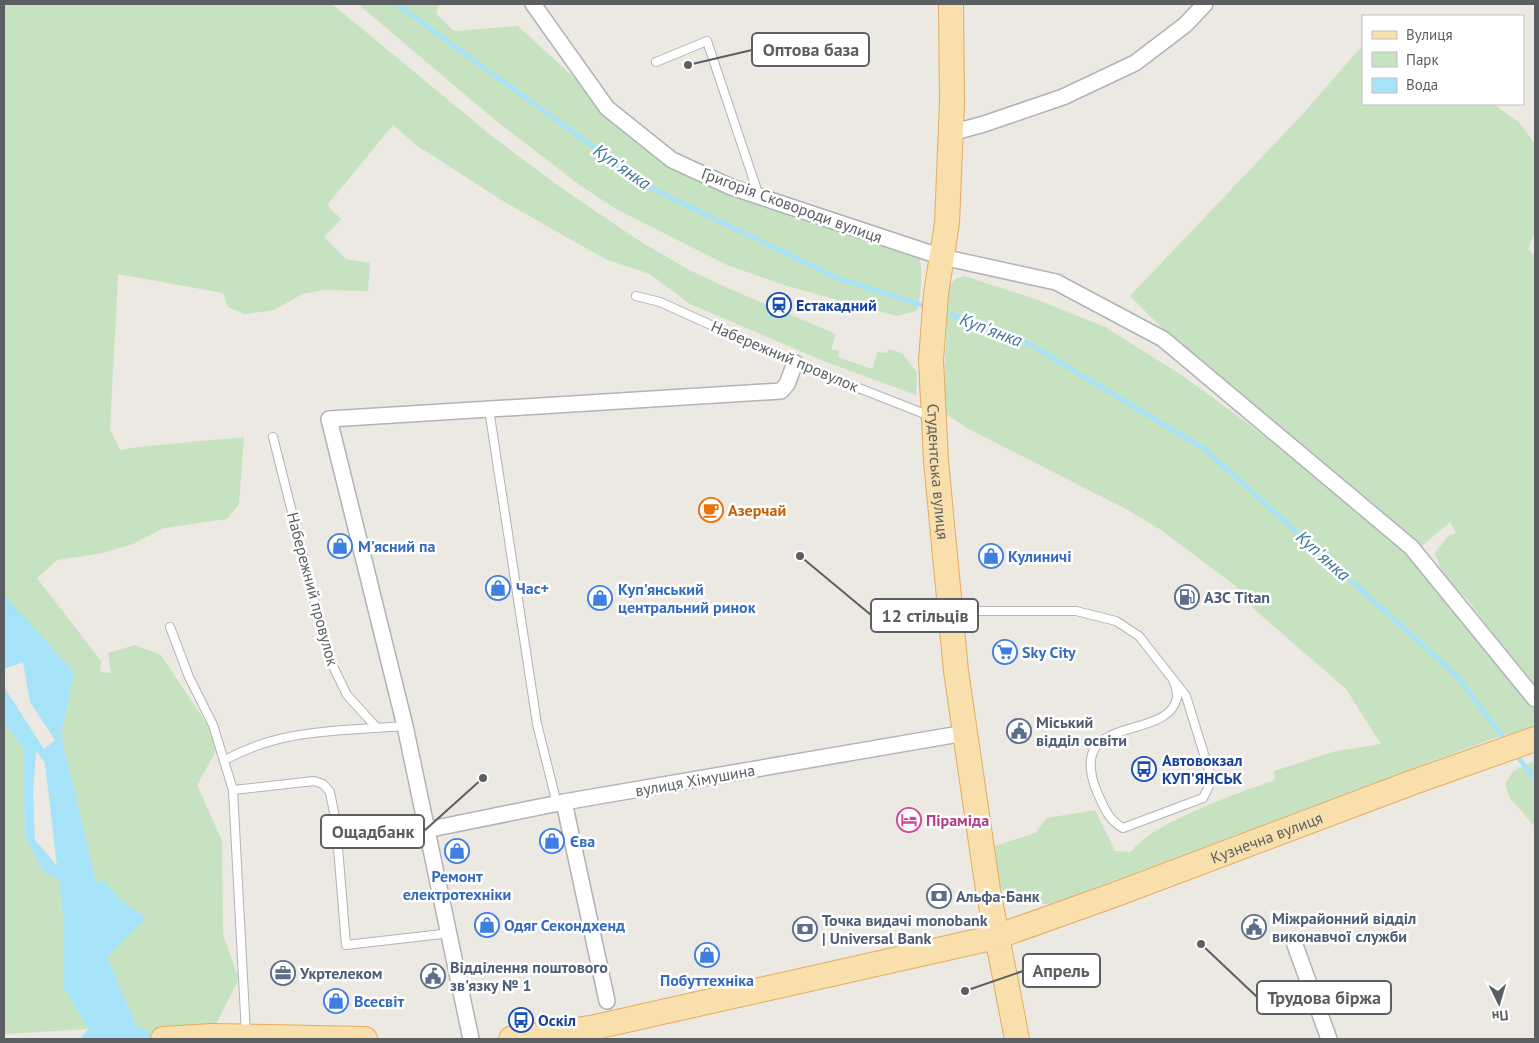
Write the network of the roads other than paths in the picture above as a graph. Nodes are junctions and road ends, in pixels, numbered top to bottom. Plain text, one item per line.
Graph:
1 (533, 4) edge
2 (951, 4) edge
3 (1205, 4) edge
4 (656, 62) dead end
5 (951, 133) junction
6 (759, 196) junction
7 (942, 257) junction
8 (636, 296) dead end
9 (795, 363) junction
10 (488, 409) junction
11 (934, 418) junction
12 (273, 437) dead end
13 (950, 610) junction
14 (170, 627) dead end
15 (1173, 680) junction
16 (1535, 699) edge
17 (406, 726) junction
18 (377, 728) junction
19 (965, 733) junction
20 (1535, 739) edge
21 (225, 760) junction
22 (233, 790) junction
23 (560, 803) junction
24 (336, 823) junction
25 (426, 830) junction
26 (451, 933) junction
27 (996, 937) junction
28 (1295, 944) dead end
29 (607, 1001) dead end
30 (597, 1034) edge
31 (246, 1036) junction
32 (163, 1039) edge
33 (340, 1039) edge
34 (365, 1039) edge
35 (472, 1039) edge
36 (511, 1039) edge
37 (1017, 1039) edge
38 (1329, 1039) edge

1 - 6 street, Григорія Сковороди вулиця
2 - 5 main road, Студентська вулиця
3 - 5 street
4 - 6 lane
5 - 7 main road, Студентська вулиця
6 - 7 street, Григорія Сковороди вулиця
7 - 11 main road, Студентська вулиця
7 - 16 street, Григорія Сковороди вулиця
8 - 9 lane, Набережний провулок
9 - 10 street
9 - 11 lane, Набережний провулок
10 - 17 street
10 - 23 lane
11 - 13 main road, Студентська вулиця
12 - 18 lane, Набережний провулок
13 - 15 lane
13 - 19 main road, Студентська вулиця
14 - 21 lane
15 - 15 lane
17 - 18 lane
17 - 25 street
18 - 21 lane
19 - 23 street, вулиця Хімушина
19 - 27 main road, Студентська вулиця
20 - 27 main road, Кузнечна вулиця
21 - 22 lane
22 - 24 lane
22 - 31 lane
23 - 25 street, вулиця Хімушина
23 - 29 street
24 - 25 lane
24 - 26 lane
25 - 26 street
26 - 35 street
27 - 30 main road, Кузнечна вулиця
27 - 37 main road, Студентська вулиця
28 - 38 street
30 - 36 main road, Кузнечна вулиця
31 - 32 main road
31 - 33 main road
33 - 34 main road

